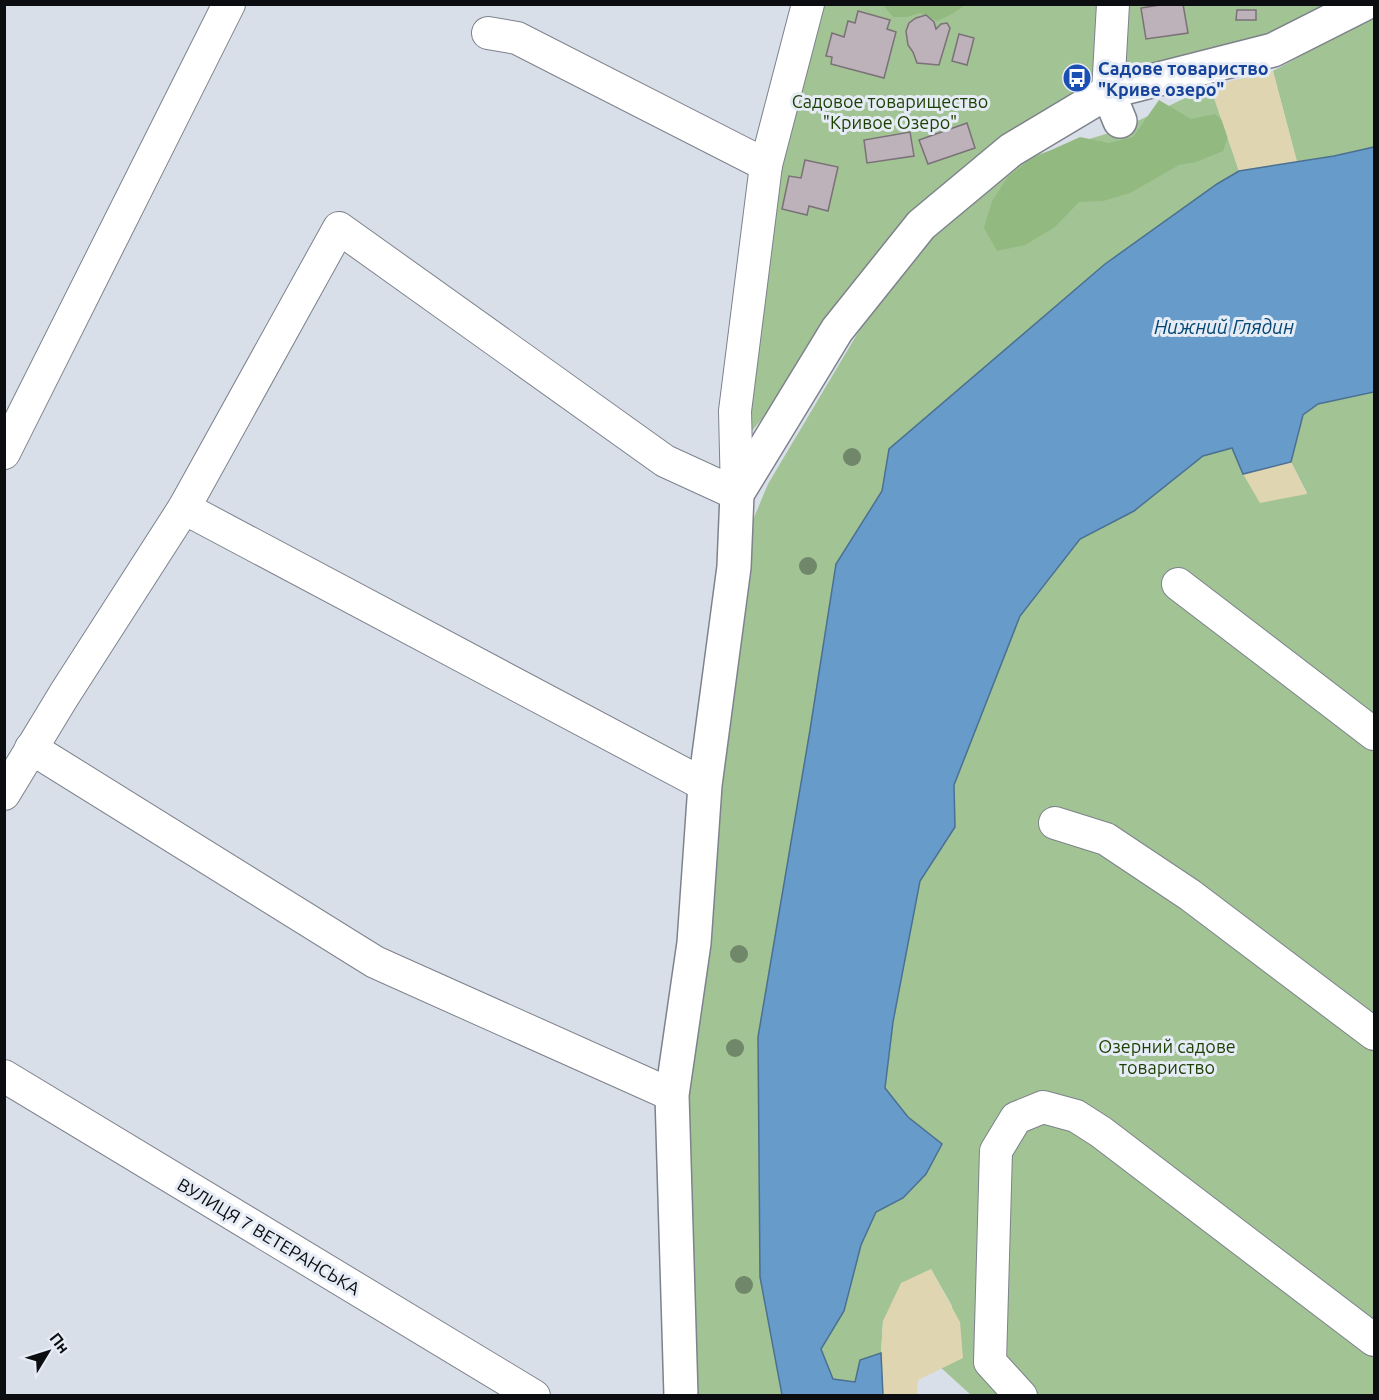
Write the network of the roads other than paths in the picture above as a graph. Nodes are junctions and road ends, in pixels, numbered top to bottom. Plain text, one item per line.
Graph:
1 (229, 4) edge
2 (808, 4) edge
3 (1113, 4) edge
4 (1364, 4) edge
5 (488, 33) dead end
6 (1114, 106) junction
7 (766, 165) junction
8 (4, 453) edge
9 (737, 494) junction
10 (184, 508) junction
11 (1178, 584) dead end
12 (1374, 734) edge
13 (31, 748) junction
14 (705, 785) junction
15 (4, 794) edge
16 (1055, 823) dead end
17 (1374, 1034) edge
18 (4, 1076) edge
19 (672, 1095) junction
20 (1374, 1340) edge
21 (534, 1395) edge
22 (681, 1395) edge
23 (1021, 1395) edge

1 - 8 street
2 - 7 street
3 - 6 street
4 - 6 street
5 - 7 street
6 - 9 street
7 - 9 street
9 - 10 street
9 - 14 street
10 - 13 street
10 - 14 street
11 - 12 street
13 - 15 street
13 - 19 street
14 - 19 street
16 - 17 street
18 - 21 street, ВУЛИЦЯ 7 ВЕТЕРАНСЬКА
19 - 22 street
20 - 23 street

